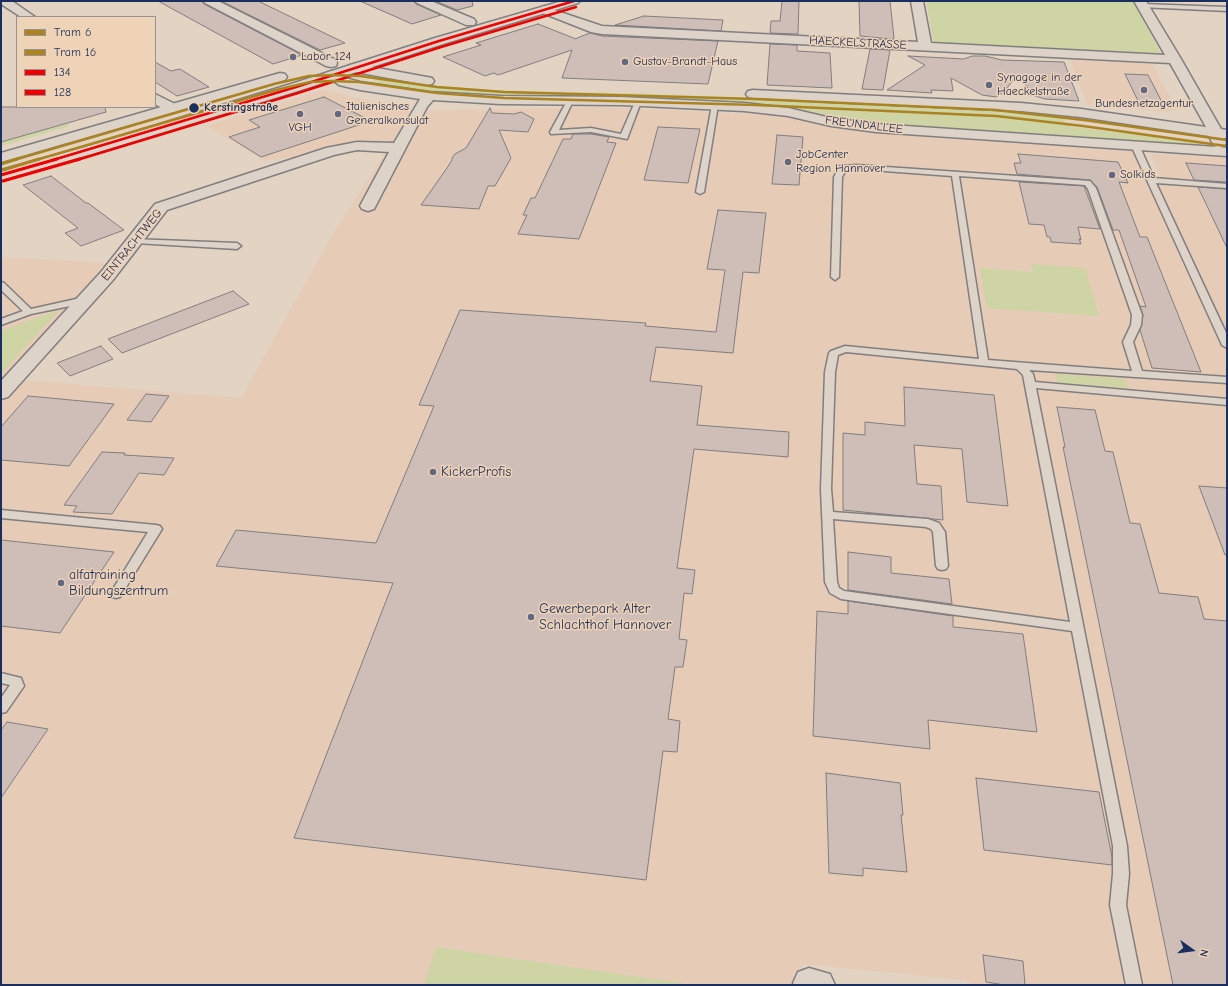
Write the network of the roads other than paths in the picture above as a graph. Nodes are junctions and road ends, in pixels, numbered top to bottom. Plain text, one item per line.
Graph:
1 (4, 1) edge
2 (209, 1) edge
3 (421, 1) edge
4 (574, 1) edge
5 (918, 1) edge
6 (1141, 3) edge
7 (542, 6) edge
8 (1227, 9) edge
9 (27, 16) edge
10 (470, 22) junction
11 (925, 46) junction
12 (1175, 59) junction
13 (355, 68) junction
14 (308, 69) dead end
15 (332, 69) junction
16 (294, 73) dead end
17 (436, 83) dead end
18 (466, 85) dead end
19 (429, 96) junction
20 (156, 99) edge
21 (570, 101) junction
22 (638, 102) junction
23 (715, 105) junction
24 (172, 108) junction
25 (1222, 134) edge
26 (1135, 145) junction
27 (399, 148) junction
28 (1225, 152) edge
29 (1, 158) edge
30 (955, 173) junction
31 (1, 175) edge
32 (1151, 180) junction
33 (1227, 186) edge
34 (700, 192) dead end
35 (368, 206) dead end
36 (135, 240) junction
37 (237, 246) dead end
38 (835, 277) dead end
39 (1, 285) edge
40 (85, 300) junction
41 (29, 312) junction
42 (1, 322) edge
43 (1227, 345) edge
44 (984, 362) junction
45 (1020, 366) junction
46 (1138, 374) junction
47 (1227, 380) edge
48 (1030, 385) junction
49 (1, 393) edge
50 (1227, 402) edge
51 (1, 514) edge
52 (828, 515) junction
53 (942, 566) dead end
54 (116, 594) dead end
55 (1077, 627) junction
56 (1, 678) edge
57 (1, 708) edge
58 (1134, 985) edge

1 - 9 street
2 - 15 street
3 - 10 street
4 - 7 street
5 - 11 street
6 - 8 lane
6 - 12 street
7 - 10 street
7 - 11 street, HAECKELSTRASSE
7 - 13 street
10 - 15 street
11 - 12 street, HAECKELSTRASSE
12 - 25 street
13 - 15 street
13 - 17 street
14 - 15 street
15 - 19 street, FREUNDALLEE
15 - 31 street
16 - 24 street
18 - 25 street, FREUNDALLEE
19 - 21 street, FREUNDALLEE
19 - 27 street
20 - 24 street
21 - 22 street, FREUNDALLEE
21 - 22 lane
22 - 23 street, FREUNDALLEE
23 - 26 street, FREUNDALLEE
23 - 34 lane
24 - 29 street
25 - 28 street
26 - 28 street, FREUNDALLEE
26 - 32 lane
27 - 35 street
27 - 36 street, EINTRACHTWEG
30 - 38 lane
30 - 44 lane
30 - 46 lane
32 - 33 lane
32 - 43 lane
36 - 37 lane
36 - 40 street, EINTRACHTWEG
39 - 41 lane
40 - 41 lane
40 - 49 street, EINTRACHTWEG
41 - 42 lane
44 - 45 lane
44 - 52 lane
45 - 46 lane
45 - 48 lane
46 - 47 lane
48 - 50 lane
48 - 55 lane
51 - 54 lane
52 - 53 lane
52 - 55 lane
55 - 58 lane
56 - 57 lane

